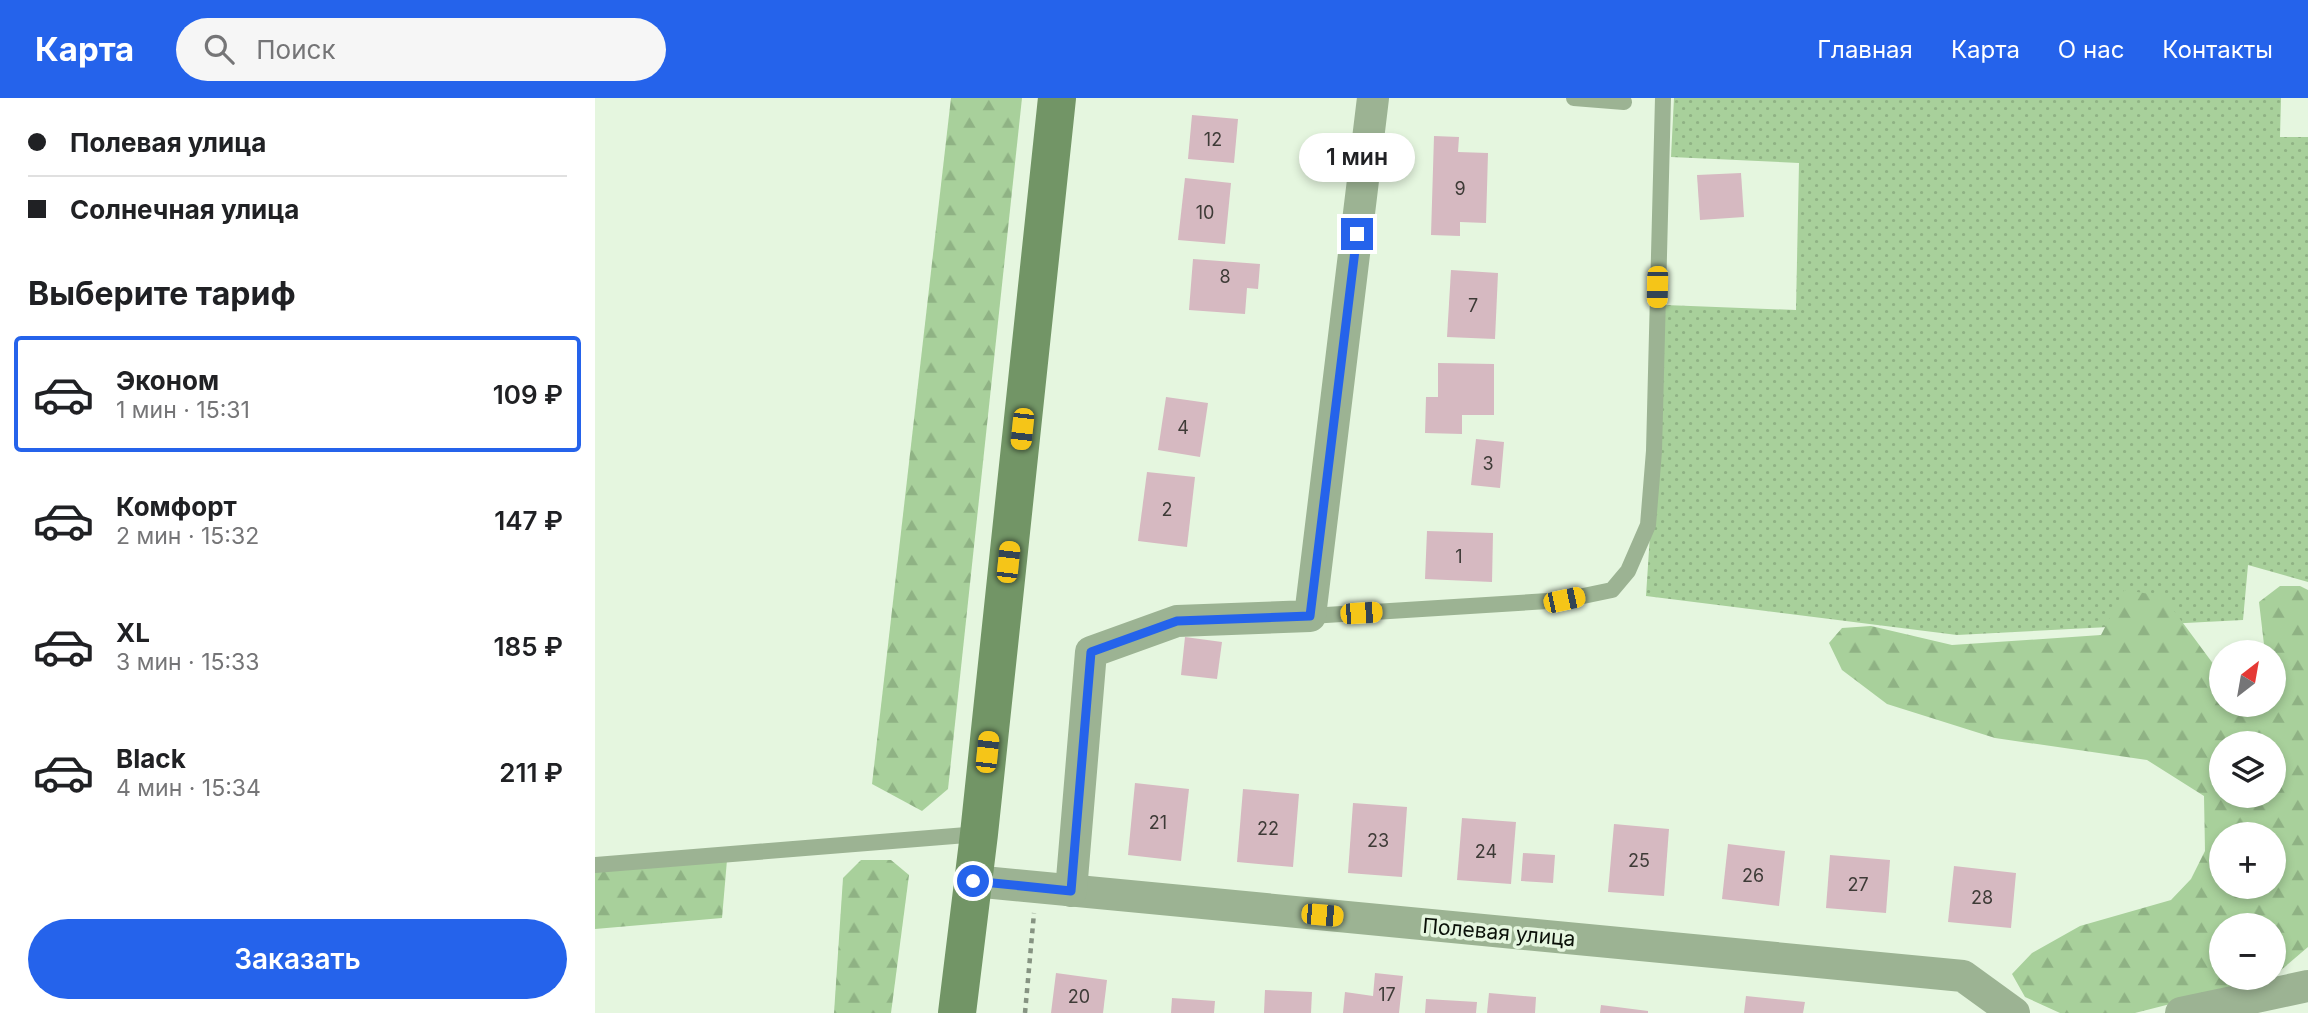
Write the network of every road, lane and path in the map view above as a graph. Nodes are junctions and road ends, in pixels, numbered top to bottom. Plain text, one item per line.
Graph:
1 (1057, 98) edge
2 (1373, 98) edge
3 (1574, 98) edge
4 (1663, 98) edge
5 (1624, 102) dead end
6 (1310, 616) junction
7 (979, 834) junction
8 (595, 864) edge
9 (973, 881) junction
10 (1036, 888) junction
11 (1071, 891) junction
12 (2308, 986) edge
13 (957, 1013) edge
14 (1025, 1013) edge
15 (2014, 1013) edge
16 (2181, 1013) edge

1 - 7 main road
2 - 6 street
3 - 5 lane
4 - 6 lane
6 - 11 street
7 - 8 lane
7 - 9 main road
9 - 10 street, Полевая улица
9 - 13 main road
10 - 11 street, Полевая улица
10 - 14 path
11 - 15 street, Полевая улица
12 - 16 street

